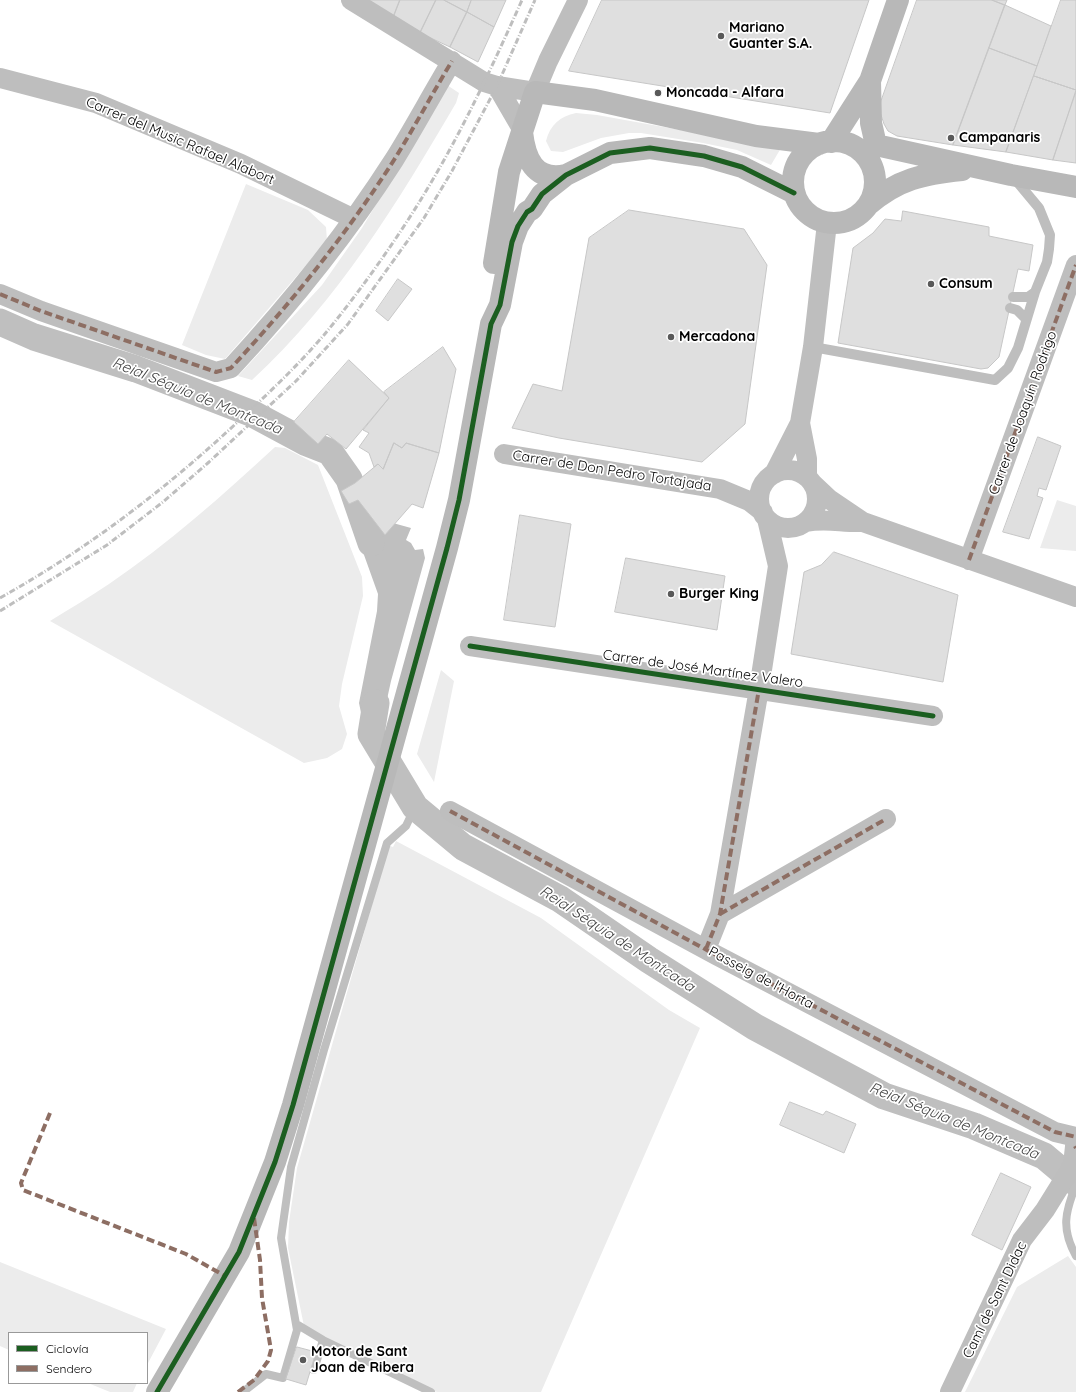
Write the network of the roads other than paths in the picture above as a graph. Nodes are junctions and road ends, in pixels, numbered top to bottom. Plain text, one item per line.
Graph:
1 (351, 0) edge
2 (578, 0) edge
3 (898, 0) edge
4 (452, 61) junction
5 (0, 78) edge
6 (870, 81) junction
7 (497, 86) junction
8 (535, 92) junction
9 (522, 129) junction
10 (830, 143) junction
11 (876, 145) junction
12 (978, 168) junction
13 (873, 170) junction
14 (566, 175) junction
15 (1011, 175) junction
16 (1076, 187) edge
17 (794, 193) junction
18 (868, 205) junction
19 (354, 219) junction
20 (827, 223) junction
21 (1076, 265) edge
22 (1034, 292) junction
23 (0, 294) edge
24 (1013, 296) dead end
25 (1010, 308) dead end
26 (1026, 319) junction
27 (491, 324) junction
28 (813, 347) junction
29 (800, 424) junction
30 (504, 454) dead end
31 (771, 477) junction
32 (810, 480) junction
33 (720, 489) junction
34 (765, 515) junction
35 (862, 522) junction
36 (802, 524) junction
37 (969, 560) junction
38 (778, 566) junction
39 (1076, 597) edge
40 (470, 646) dead end
41 (759, 689) junction
42 (932, 716) dead end
43 (450, 811) dead end
44 (886, 819) dead end
45 (720, 914) junction
46 (706, 949) junction
47 (1075, 1146) edge
48 (157, 1392) edge
49 (950, 1392) edge

1 - 4 street
2 - 8 street
3 - 6 street
4 - 7 street
4 - 19 street
5 - 19 street, Carrer del Music Rafael Alabort
6 - 10 street
6 - 11 street
7 - 8 street
7 - 9 street
8 - 9 street
8 - 10 street
9 - 14 street
9 - 27 street
10 - 11 street
10 - 13 street
10 - 17 street
11 - 12 street
11 - 13 street
12 - 15 street
12 - 18 street
13 - 18 street
14 - 17 street
14 - 27 street
15 - 16 street
15 - 22 lane
17 - 20 street
18 - 20 street
19 - 23 street
20 - 28 street
21 - 37 street, Carrer de Joaquín Rodrigo
22 - 24 lane
22 - 26 lane
25 - 26 lane
26 - 28 lane
27 - 48 street
28 - 29 street
29 - 31 street
29 - 32 street
30 - 33 street, Carrer de Don Pedro Tortajada
31 - 32 street
31 - 33 street, Carrer de Don Pedro Tortajada
31 - 34 street
32 - 35 street
32 - 36 street
33 - 34 street, Carrer de Don Pedro Tortajada
34 - 36 street
34 - 38 street
35 - 36 street
35 - 37 street
36 - 38 street
37 - 39 street
38 - 41 street
40 - 41 street, Carrer de José Martínez Valero
41 - 42 street, Carrer de José Martínez Valero
41 - 45 street
43 - 46 street, Passeig de l'Horta
44 - 45 street
45 - 46 street
46 - 47 street, Passeig de l'Horta
47 - 49 street, Camí de Sant Didac

